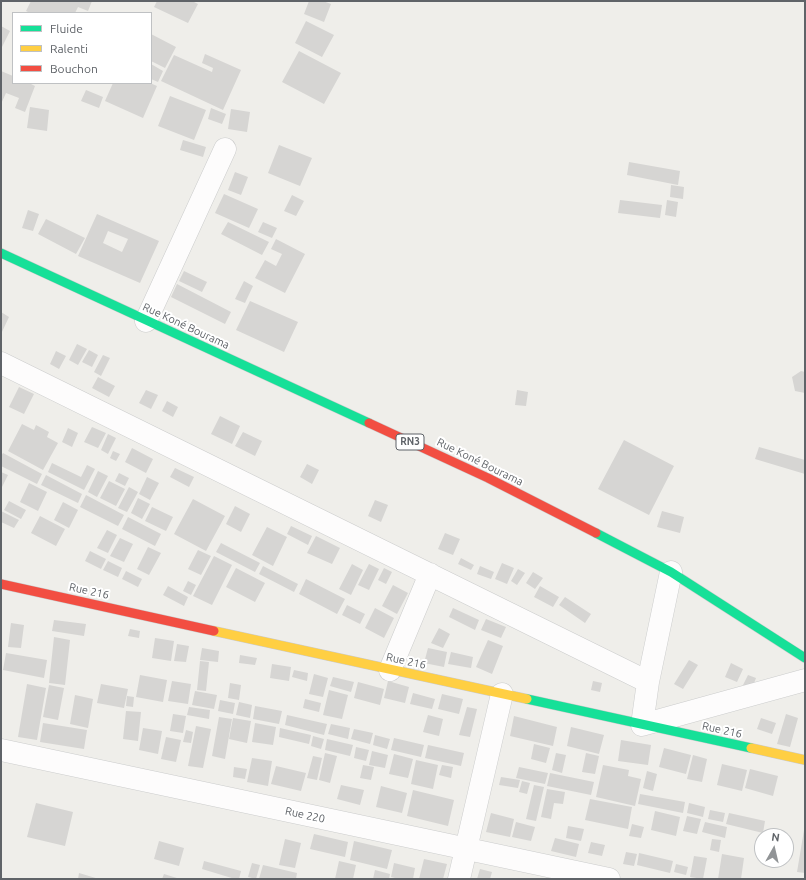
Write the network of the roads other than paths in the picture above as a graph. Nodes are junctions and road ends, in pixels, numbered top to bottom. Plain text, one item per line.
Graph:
1 (225, 149) dead end
2 (1, 253) edge
3 (146, 320) junction
4 (1, 363) edge
5 (671, 572) junction
6 (430, 574) junction
7 (1, 584) edge
8 (805, 658) edge
9 (390, 670) junction
10 (805, 680) edge
11 (648, 682) junction
12 (502, 694) junction
13 (642, 724) junction
14 (1, 750) edge
15 (805, 760) edge
16 (466, 849) junction
17 (459, 879) edge
18 (609, 879) edge

1 - 3 street
2 - 3 main road, Rue Koné Bourama / RN3
3 - 5 main road, Rue Koné Bourama / RN3
4 - 6 street
5 - 8 main road, Rue Koné Bourama / RN3
5 - 11 street
6 - 9 street
6 - 11 street
7 - 9 main road, Rue 216
9 - 12 main road, Rue 216
10 - 13 street
11 - 13 street
12 - 13 main road, Rue 216
12 - 16 street
13 - 15 main road, Rue 216
14 - 16 street, Rue 220
16 - 17 street
16 - 18 street, Rue 220

